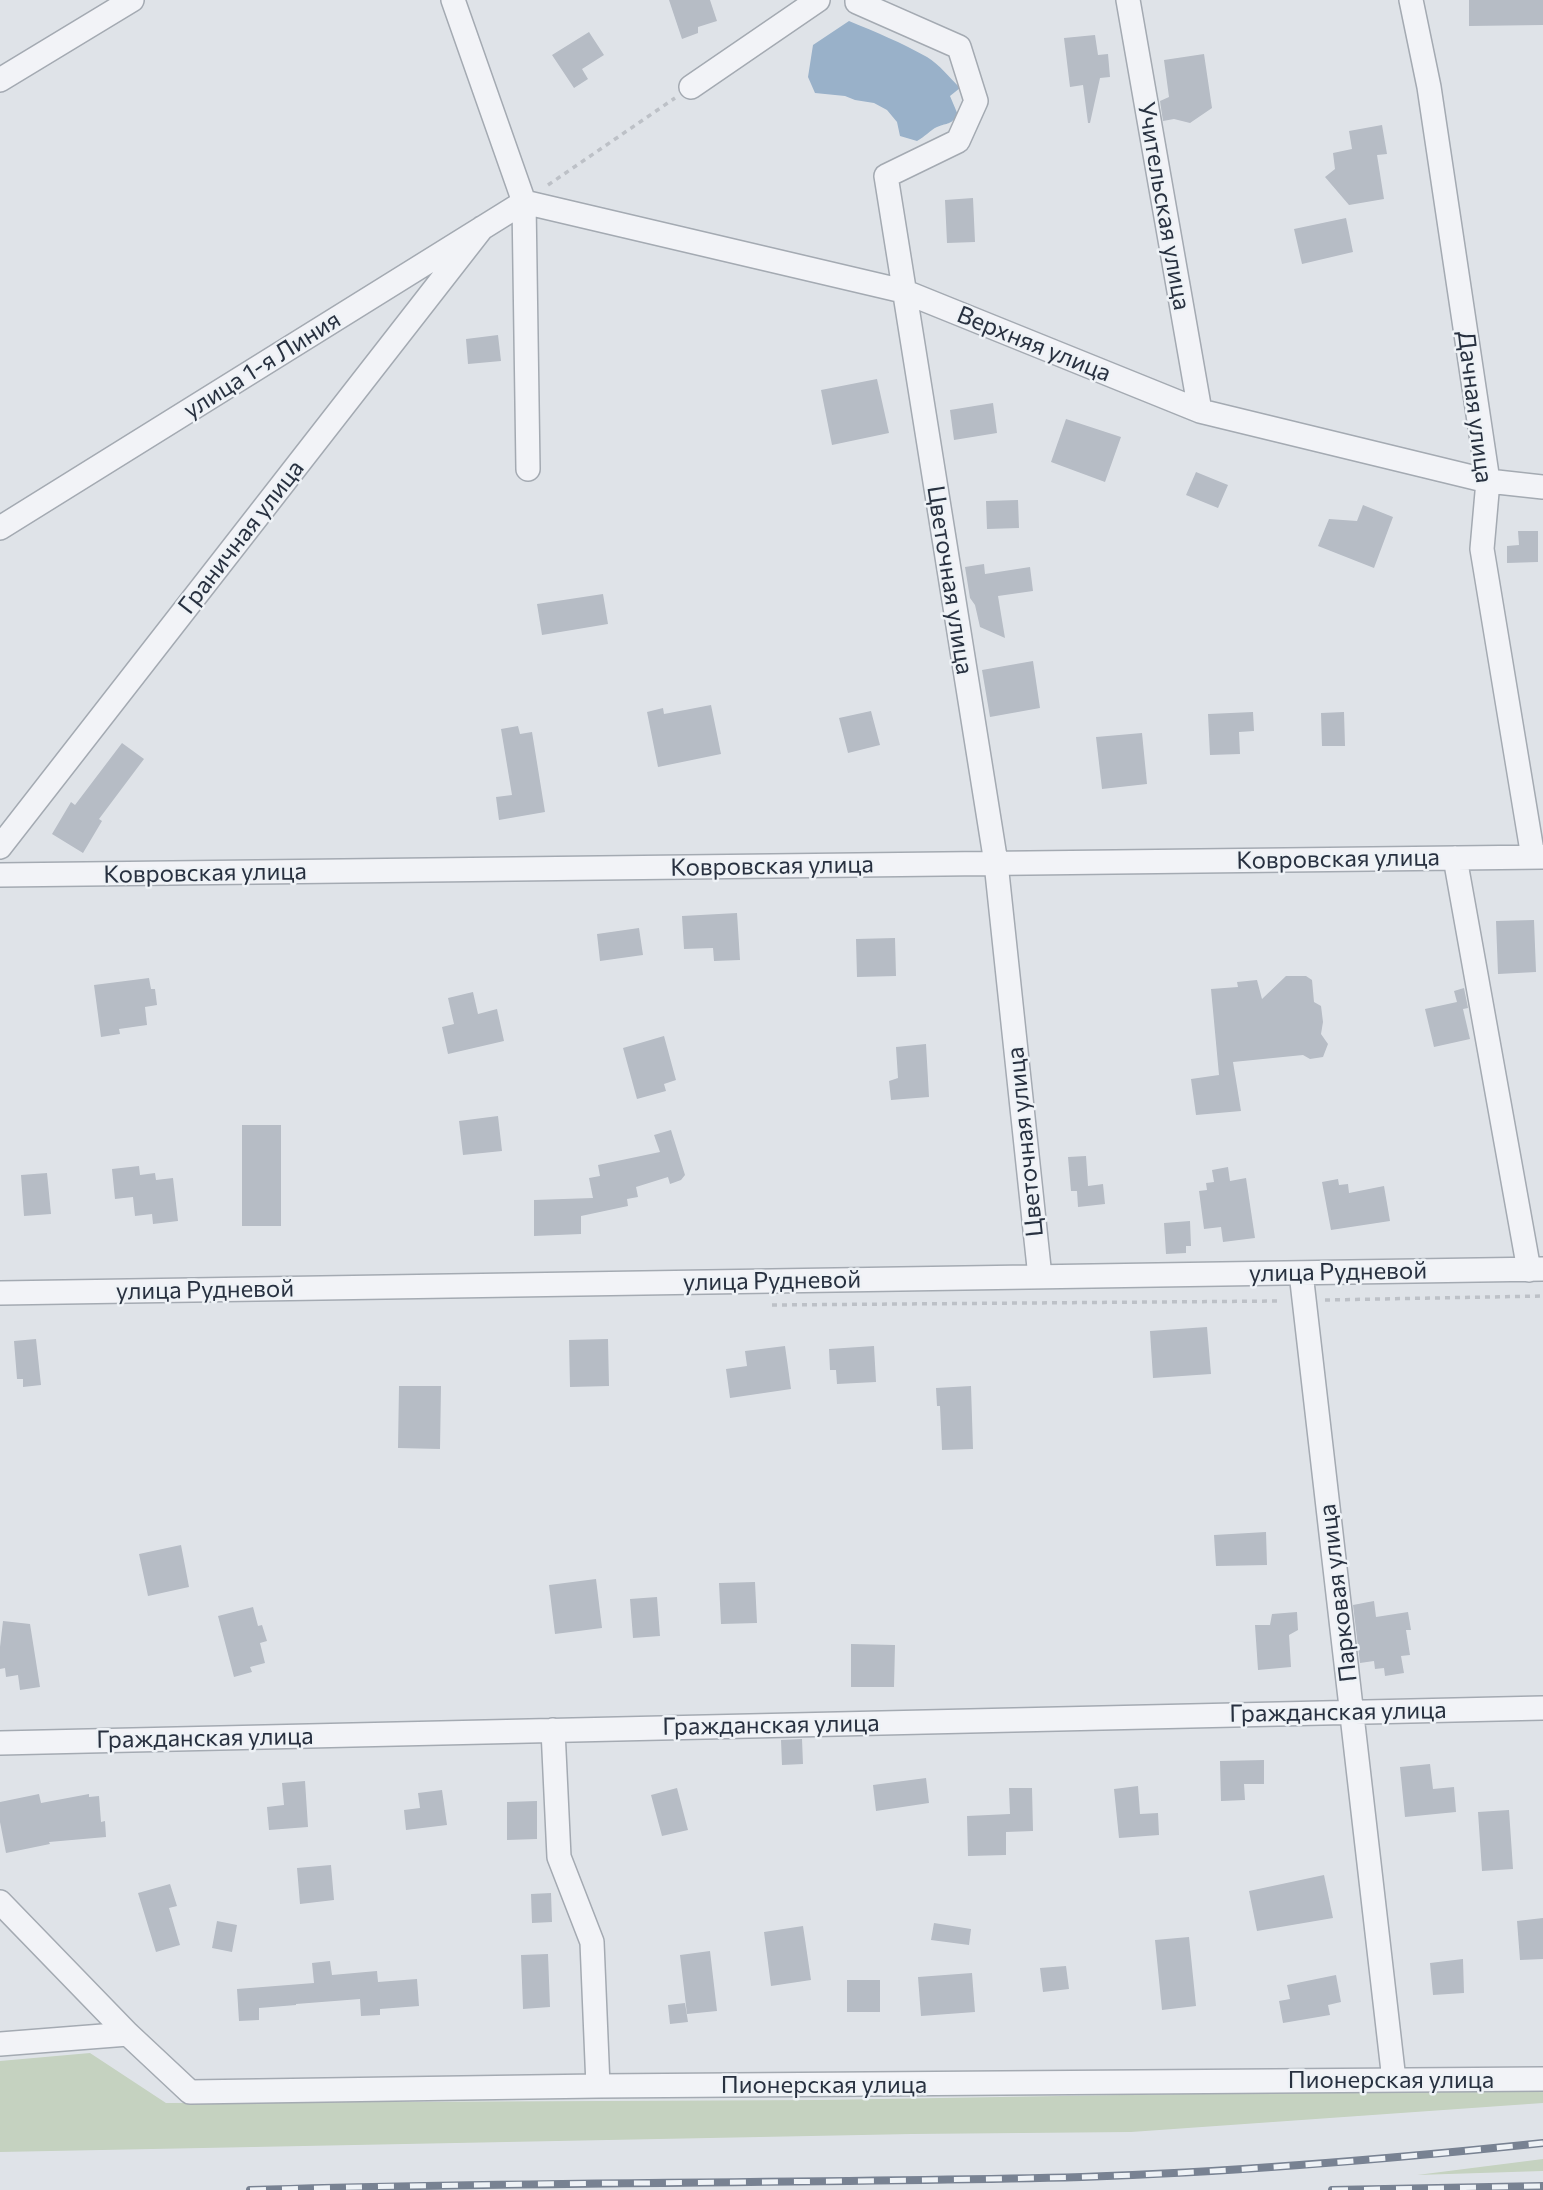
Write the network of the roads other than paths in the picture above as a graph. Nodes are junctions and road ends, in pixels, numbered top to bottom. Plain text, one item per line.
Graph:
1 (132, 0) edge
2 (453, 0) edge
3 (818, 0) edge
4 (857, 0) edge
5 (1128, 0) edge
6 (1411, 0) edge
7 (0, 80) edge
8 (691, 87) road end
9 (524, 202) junction
10 (482, 228) junction
11 (903, 291) junction
12 (1200, 411) junction
13 (528, 468) dead end
14 (1488, 481) junction
15 (1543, 487) edge
16 (0, 528) edge
17 (0, 847) edge
18 (1538, 857) edge
19 (1455, 858) junction
20 (996, 863) junction
21 (0, 875) edge
22 (1536, 1270) edge
23 (1301, 1273) junction
24 (1040, 1277) junction
25 (0, 1293) edge
26 (1543, 1708) edge
27 (1352, 1712) junction
28 (553, 1730) junction
29 (0, 1743) edge
30 (0, 1902) edge
31 (128, 2034) junction
32 (0, 2044) edge
33 (1543, 2079) edge
34 (1394, 2080) junction
35 (598, 2087) junction

1 - 7 street
2 - 9 street
3 - 8 street
4 - 11 street, Цветочная улица
5 - 12 street, Учительская улица
6 - 14 street, Дачная улица
9 - 10 street, улица 1-я Линия
9 - 11 street, Верхняя улица
9 - 13 street
10 - 16 street, улица 1-я Линия
10 - 17 street, Граничная улица
11 - 12 street, Верхняя улица
11 - 20 street, Цветочная улица
12 - 14 street, Верхняя улица
14 - 15 street, Верхняя улица
14 - 18 street, Дачная улица
18 - 19 street, Ковровская улица
19 - 20 street, Ковровская улица
19 - 22 street
20 - 21 street, Ковровская улица
20 - 24 street, Цветочная улица
22 - 23 street, улица Рудневой
23 - 24 street, улица Рудневой
23 - 27 street, Парковая улица
24 - 25 street, улица Рудневой
26 - 27 street, Гражданская улица
27 - 28 street, Гражданская улица
27 - 34 street, Парковая улица
28 - 29 street, Гражданская улица
28 - 35 street
30 - 31 street
31 - 32 street
31 - 35 street, Пионерская улица
33 - 34 street, Пионерская улица
34 - 35 street, Пионерская улица

